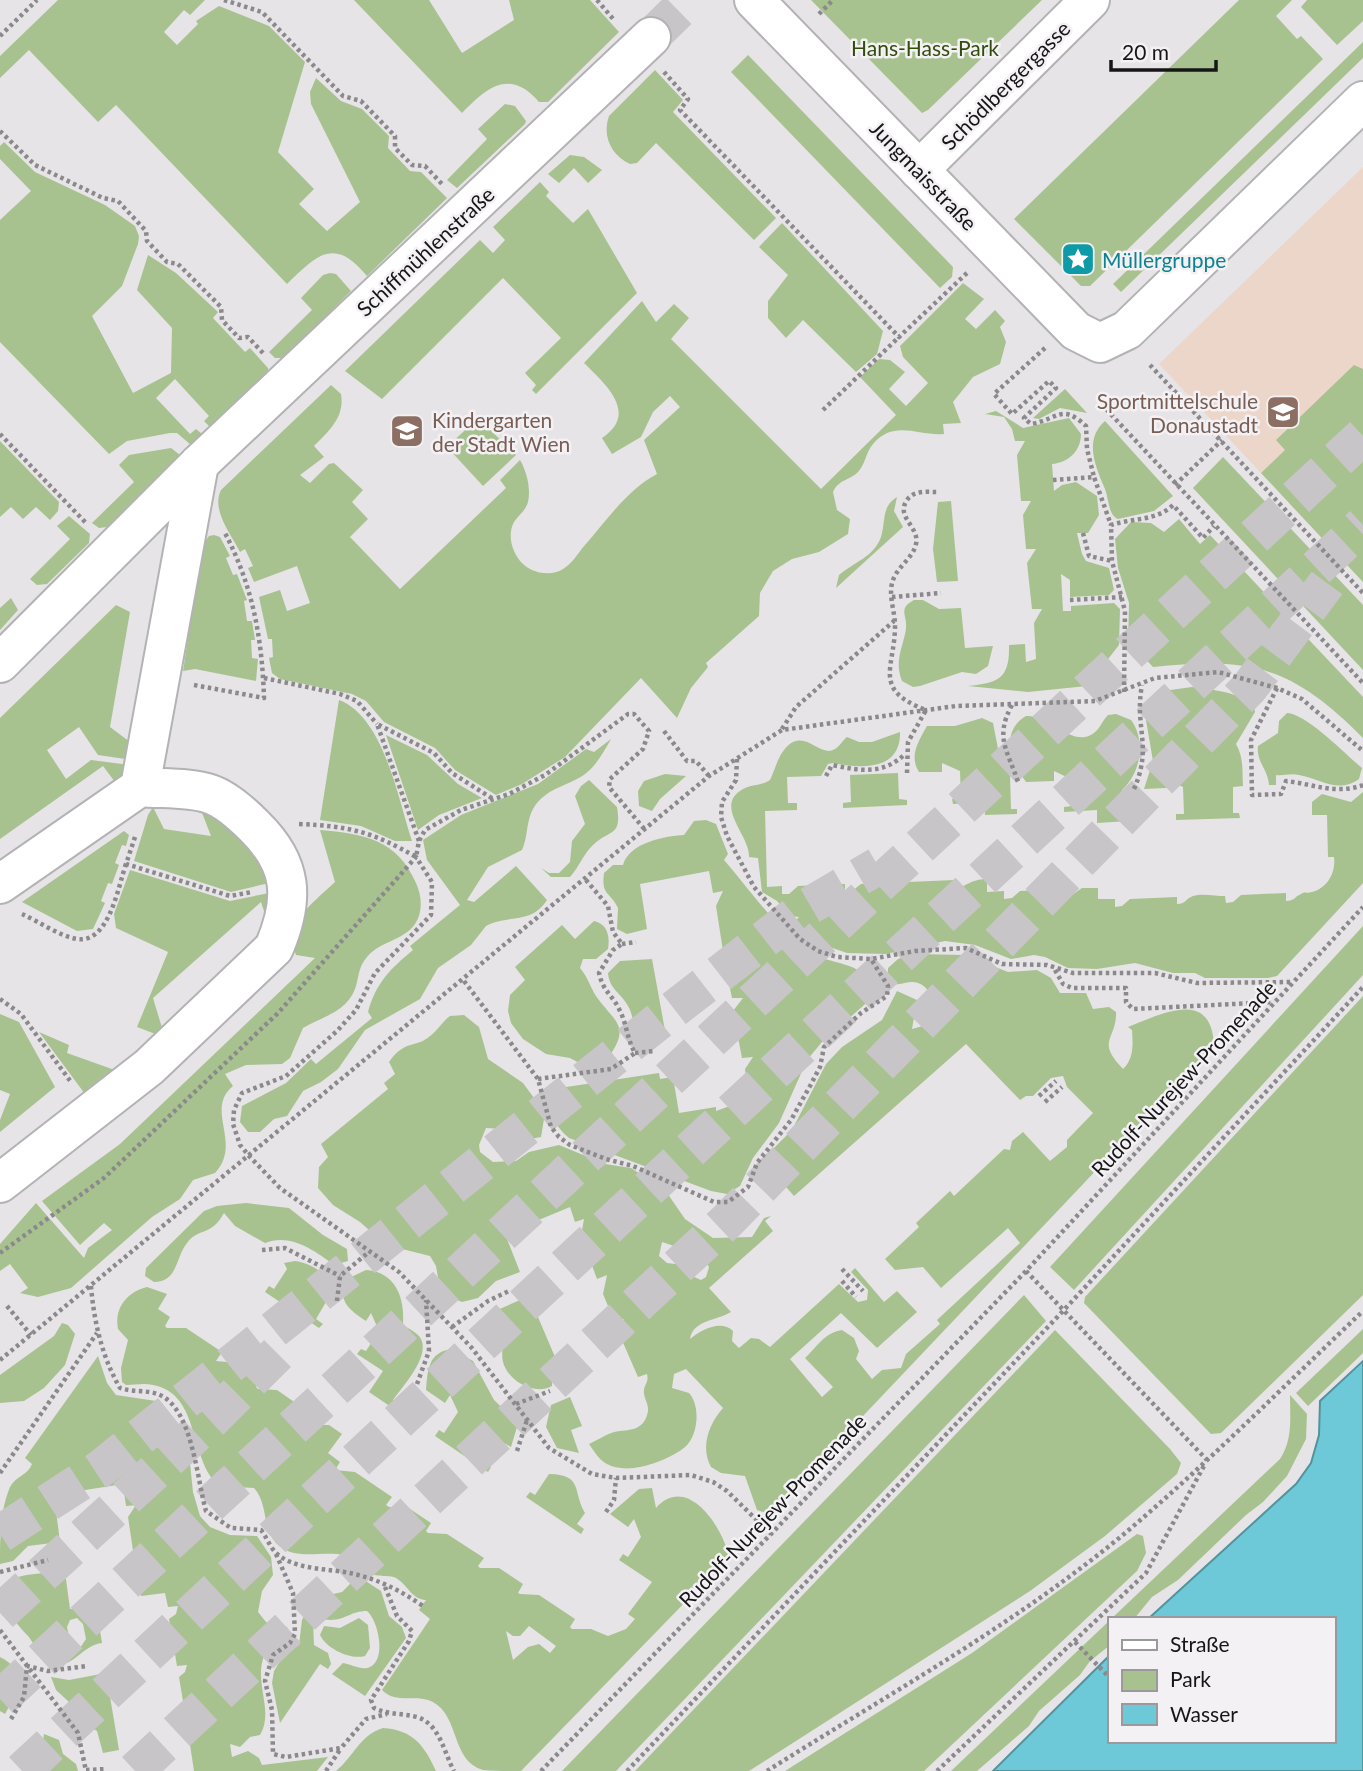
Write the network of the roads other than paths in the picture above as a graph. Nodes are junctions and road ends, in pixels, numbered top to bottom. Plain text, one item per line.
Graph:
1 (754, 0) edge
2 (1090, 0) edge
3 (641, 41) tunnel mouth
4 (1363, 101) edge
5 (919, 170) junction
6 (199, 464) junction
7 (0, 663) edge
8 (140, 787) junction
9 (8, 897) edge
10 (0, 1183) edge

1 - 5 street, Jungmaisstraße
2 - 5 street, Schödlbergergasse
3 - 6 street, Schiffmühlenstraße
4 - 5 street, Jungmaisstraße
6 - 7 street, Schiffmühlenstraße
6 - 8 street
8 - 9 street
8 - 10 street

